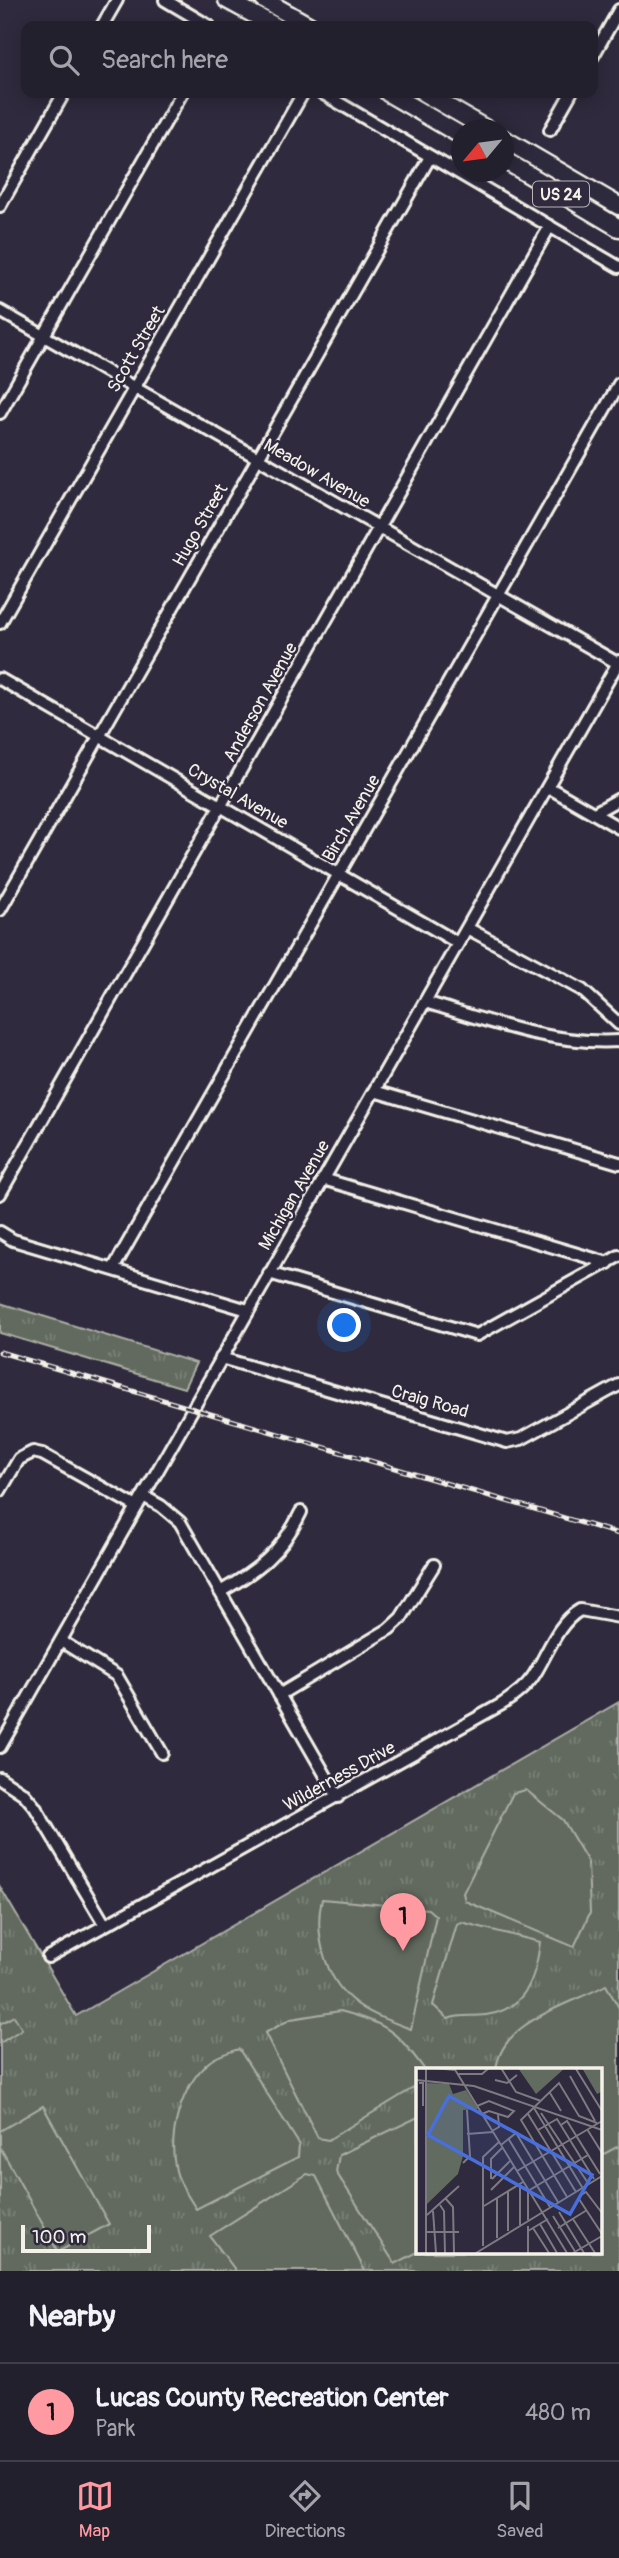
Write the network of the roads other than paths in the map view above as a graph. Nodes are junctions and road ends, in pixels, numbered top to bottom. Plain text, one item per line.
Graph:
1 (117, 0) edge
2 (165, 0) edge
3 (227, 0) edge
4 (264, 0) edge
5 (619, 10) edge
6 (105, 21) edge
7 (201, 21) edge
8 (266, 21) edge
9 (301, 21) edge
10 (598, 46) edge
11 (61, 98) edge
12 (179, 98) edge
13 (300, 98) edge
14 (330, 98) edge
15 (396, 98) edge
16 (433, 98) edge
17 (568, 98) edge
18 (469, 119) edge
19 (451, 130) edge
20 (550, 130) dead end
21 (514, 145) edge
22 (430, 157) junction
23 (514, 166) edge
24 (0, 206) edge
25 (619, 206) edge
26 (551, 226) junction
27 (619, 228) edge
28 (619, 267) edge
29 (0, 311) edge
30 (44, 336) junction
31 (619, 384) edge
32 (134, 388) junction
33 (0, 412) edge
34 (258, 459) junction
35 (378, 528) junction
36 (498, 597) junction
37 (0, 624) edge
38 (618, 663) edge
39 (0, 679) edge
40 (99, 736) junction
41 (548, 787) junction
42 (619, 799) edge
43 (221, 806) junction
44 (594, 813) junction
45 (619, 828) edge
46 (339, 874) junction
47 (0, 910) edge
48 (467, 928) junction
49 (458, 943) junction
50 (425, 1002) junction
51 (619, 1024) edge
52 (619, 1041) edge
53 (374, 1091) junction
54 (619, 1163) edge
55 (323, 1179) junction
56 (0, 1194) edge
57 (0, 1232) edge
58 (619, 1256) edge
59 (608, 1263) junction
60 (113, 1269) junction
61 (269, 1273) junction
62 (248, 1310) junction
63 (221, 1358) junction
64 (619, 1385) edge
65 (0, 1491) edge
66 (143, 1496) junction
67 (137, 1507) junction
68 (301, 1513) dead end
69 (434, 1565) dead end
70 (220, 1592) junction
71 (619, 1617) edge
72 (61, 1641) junction
73 (279, 1695) junction
74 (0, 1747) edge
75 (162, 1753) dead end
76 (0, 1778) edge
77 (338, 1797) junction
78 (105, 1925) junction
79 (48, 1957) dead end

1 - 6 street
2 - 7 street
3 - 8 highway
4 - 9 highway
5 - 10 street
11 - 24 street
12 - 30 street
13 - 32 street, Scott Street
14 - 22 street
15 - 19 highway
16 - 18 highway
17 - 20 street
21 - 25 highway, US 24
22 - 26 street
22 - 34 street, Hugo Street
23 - 27 highway, US 24
26 - 28 street
26 - 35 street, Anderson Avenue
29 - 30 street, Meadow Avenue
30 - 32 street, Meadow Avenue
30 - 33 street
31 - 36 street, Birch Avenue
32 - 34 street, Meadow Avenue
32 - 37 street, Scott Street
34 - 35 street, Meadow Avenue
34 - 40 street, Hugo Street
35 - 36 street, Meadow Avenue
35 - 43 street, Anderson Avenue
36 - 38 street, Meadow Avenue
36 - 46 street, Birch Avenue
38 - 41 street, Michigan Avenue
39 - 40 street, Crystal Avenue
40 - 43 street, Crystal Avenue
40 - 47 street, Hugo Street
41 - 44 street
41 - 48 street, Michigan Avenue
42 - 44 street
43 - 46 street, Crystal Avenue
43 - 56 street, Anderson Avenue
44 - 45 street
46 - 49 street, Crystal Avenue
46 - 60 street, Birch Avenue
48 - 49 street, Michigan Avenue
48 - 51 street
49 - 50 street, Michigan Avenue
50 - 52 street
50 - 53 street, Michigan Avenue
53 - 54 street
53 - 55 street, Michigan Avenue
55 - 59 street
55 - 61 street, Michigan Avenue
57 - 60 street
58 - 59 street
59 - 61 street
60 - 62 street
61 - 62 street, Michigan Avenue
62 - 63 street, Michigan Avenue
63 - 64 street, Craig Road
63 - 66 street, Michigan Avenue
65 - 67 street
66 - 67 street, Michigan Avenue
66 - 70 street
67 - 72 street, Michigan Avenue
68 - 70 street
69 - 73 street
70 - 73 street
71 - 77 street, Wilderness Drive
72 - 74 street, Michigan Avenue
72 - 75 street
73 - 77 street
76 - 78 street
77 - 78 street, Wilderness Drive
78 - 79 street, Wilderness Drive

